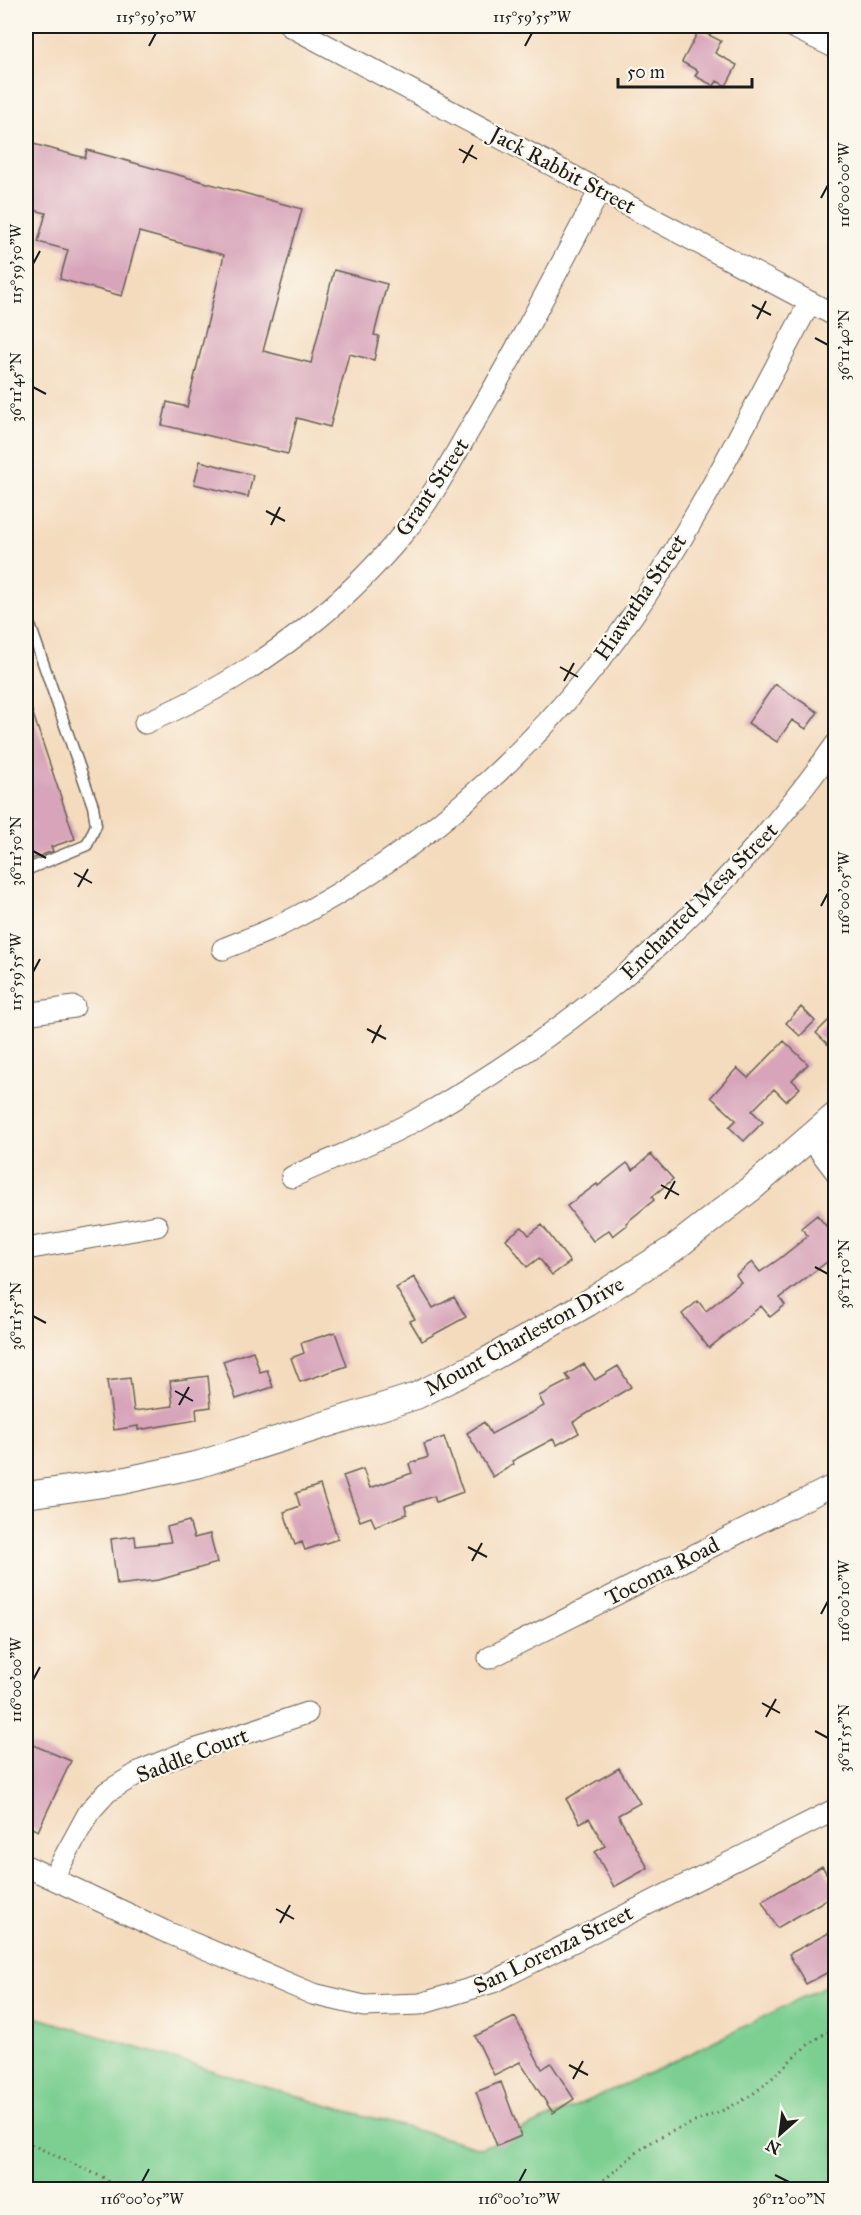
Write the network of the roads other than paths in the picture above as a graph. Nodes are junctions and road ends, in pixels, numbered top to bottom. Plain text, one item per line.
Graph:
1 (290, 26) edge
2 (791, 26) edge
3 (836, 48) edge
4 (600, 190) junction
5 (810, 302) junction
6 (836, 316) edge
7 (26, 624) edge
8 (145, 723) dead end
9 (836, 744) edge
10 (26, 870) edge
11 (223, 949) dead end
12 (74, 1007) dead end
13 (26, 1014) edge
14 (836, 1115) edge
15 (811, 1139) junction
16 (836, 1172) edge
17 (292, 1177) dead end
18 (157, 1226) dead end
19 (26, 1249) edge
20 (836, 1484) edge
21 (26, 1495) edge
22 (489, 1658) dead end
23 (307, 1713) dead end
24 (836, 1809) edge
25 (26, 1866) edge
26 (53, 1878) junction

1 - 4 street, Jack Rabbit Street
2 - 3 street
4 - 5 street, Jack Rabbit Street
4 - 8 street, Grant Street
5 - 6 street, Jack Rabbit Street
5 - 11 street, Hiawatha Street
7 - 10 lane
9 - 17 street, Enchanted Mesa Street
12 - 13 street
14 - 15 street, Mount Charleston Drive
15 - 16 street
15 - 21 street, Mount Charleston Drive
18 - 19 street
20 - 22 street, Tocoma Road
23 - 26 street, Saddle Court
24 - 26 street, San Lorenza Street
25 - 26 street, San Lorenza Street

